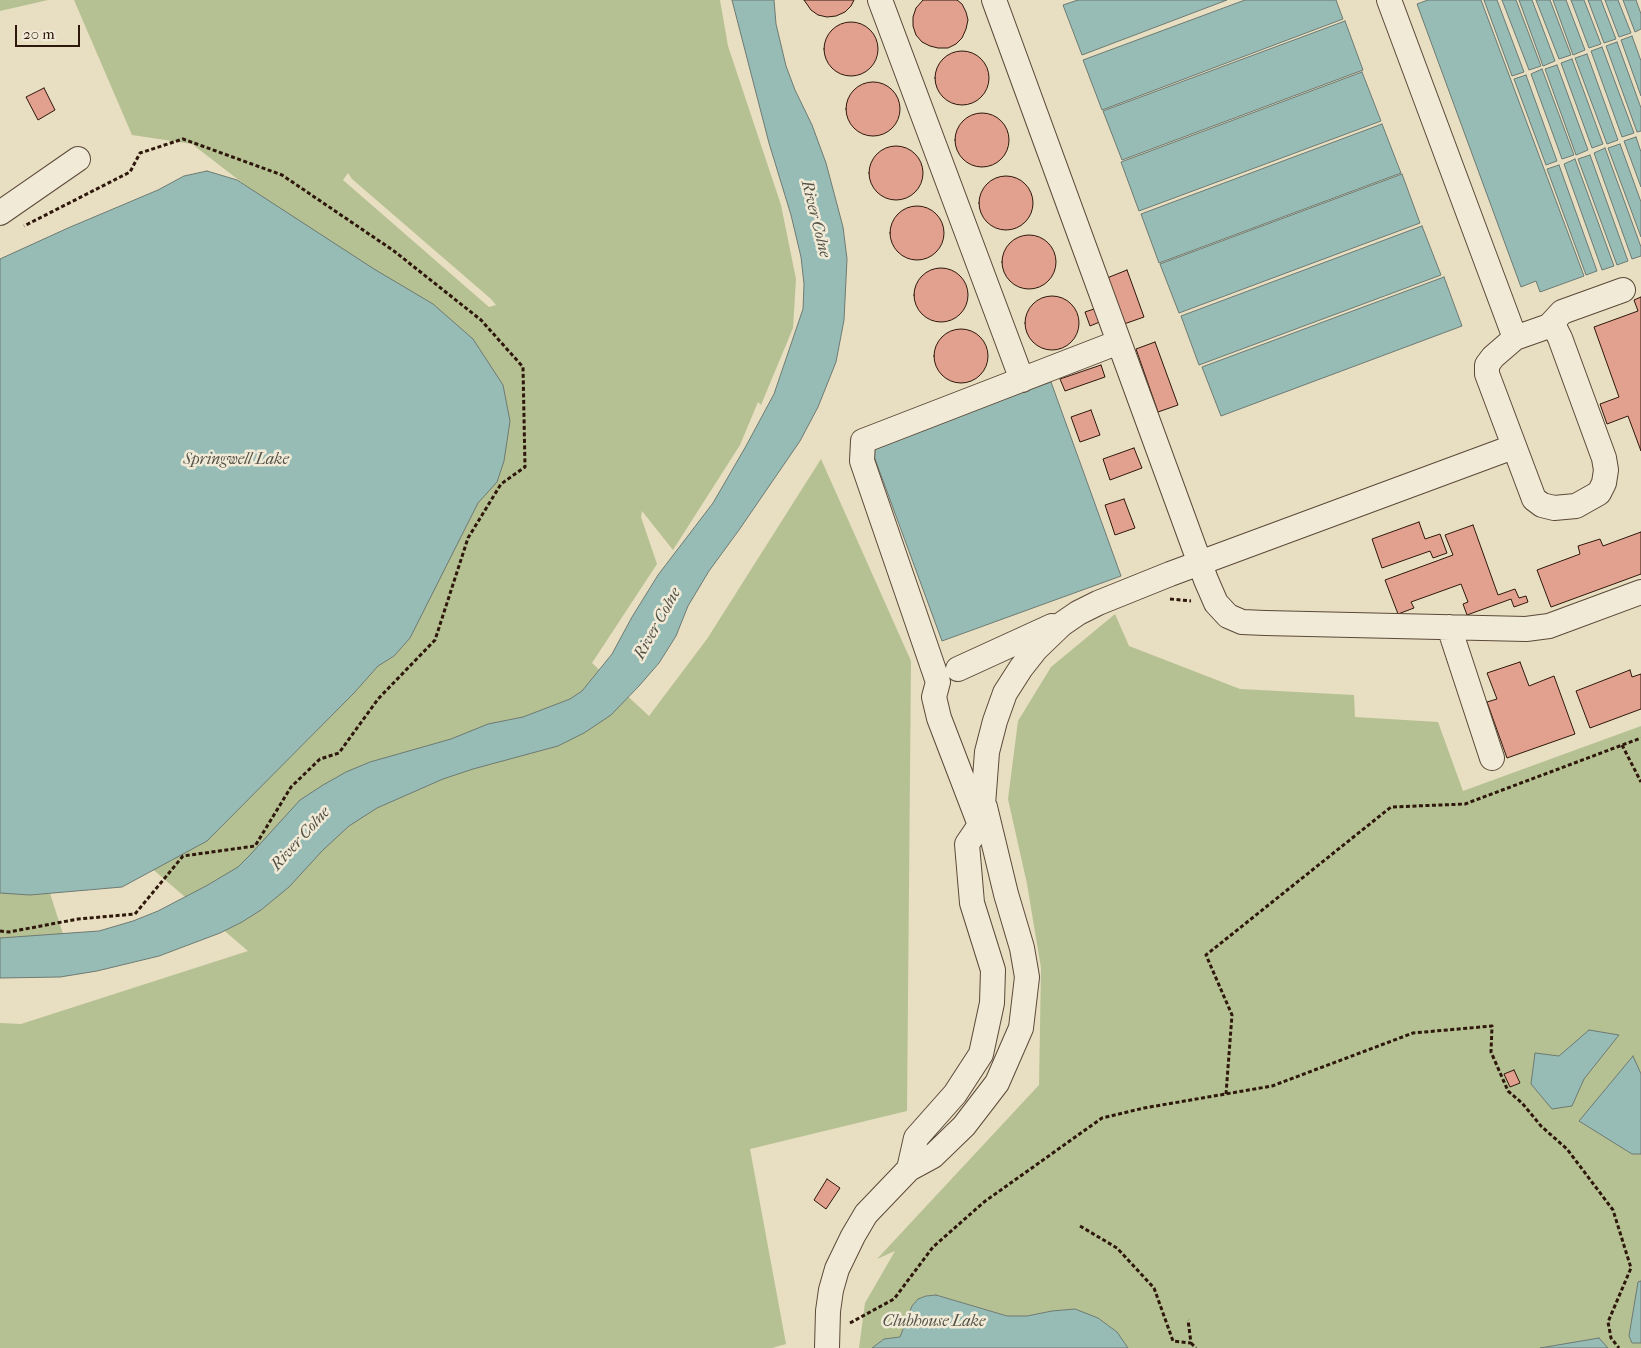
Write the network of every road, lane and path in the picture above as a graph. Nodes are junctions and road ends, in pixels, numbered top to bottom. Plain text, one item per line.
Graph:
1 (880, 0) edge
2 (994, 0) edge
3 (1389, 0) edge
4 (78, 159) dead end
5 (0, 213) edge
6 (17, 230) dead end
7 (1623, 290) dead end
8 (1549, 326) junction
9 (1515, 338) junction
10 (1119, 342) junction
11 (1022, 380) junction
12 (1514, 447) junction
13 (1200, 564) junction
14 (1641, 592) edge
15 (1166, 599) dead end
16 (1198, 607) dead end
17 (1078, 613) junction
18 (1449, 627) junction
19 (958, 669) junction
20 (938, 682) junction
21 (1006, 693) junction
22 (1641, 738) edge
23 (1622, 744) junction
24 (1492, 758) dead end
25 (1641, 782) edge
26 (982, 815) junction
27 (0, 931) edge
28 (1226, 1094) junction
29 (902, 1177) junction
30 (1080, 1226) dead end
31 (1188, 1320) dead end
32 (827, 1341) edge
33 (1191, 1343) junction
34 (1196, 1348) edge
35 (1619, 1348) edge

1 - 11 street
2 - 10 street
3 - 9 street
4 - 5 street
6 - 27 path
7 - 8 street
8 - 9 street
8 - 12 street
9 - 12 street
10 - 11 street
10 - 13 street
11 - 20 street
12 - 13 street
13 - 17 street
13 - 18 street
14 - 18 street
15 - 16 path
17 - 19 street
17 - 21 street
18 - 24 street
19 - 20 street
19 - 21 street
20 - 26 street
21 - 26 street
22 - 23 path
23 - 25 path
23 - 28 path
26 - 29 street
26 - 29 street
28 - 32 path
28 - 35 path
29 - 32 street
30 - 33 path
31 - 33 path
33 - 34 path

